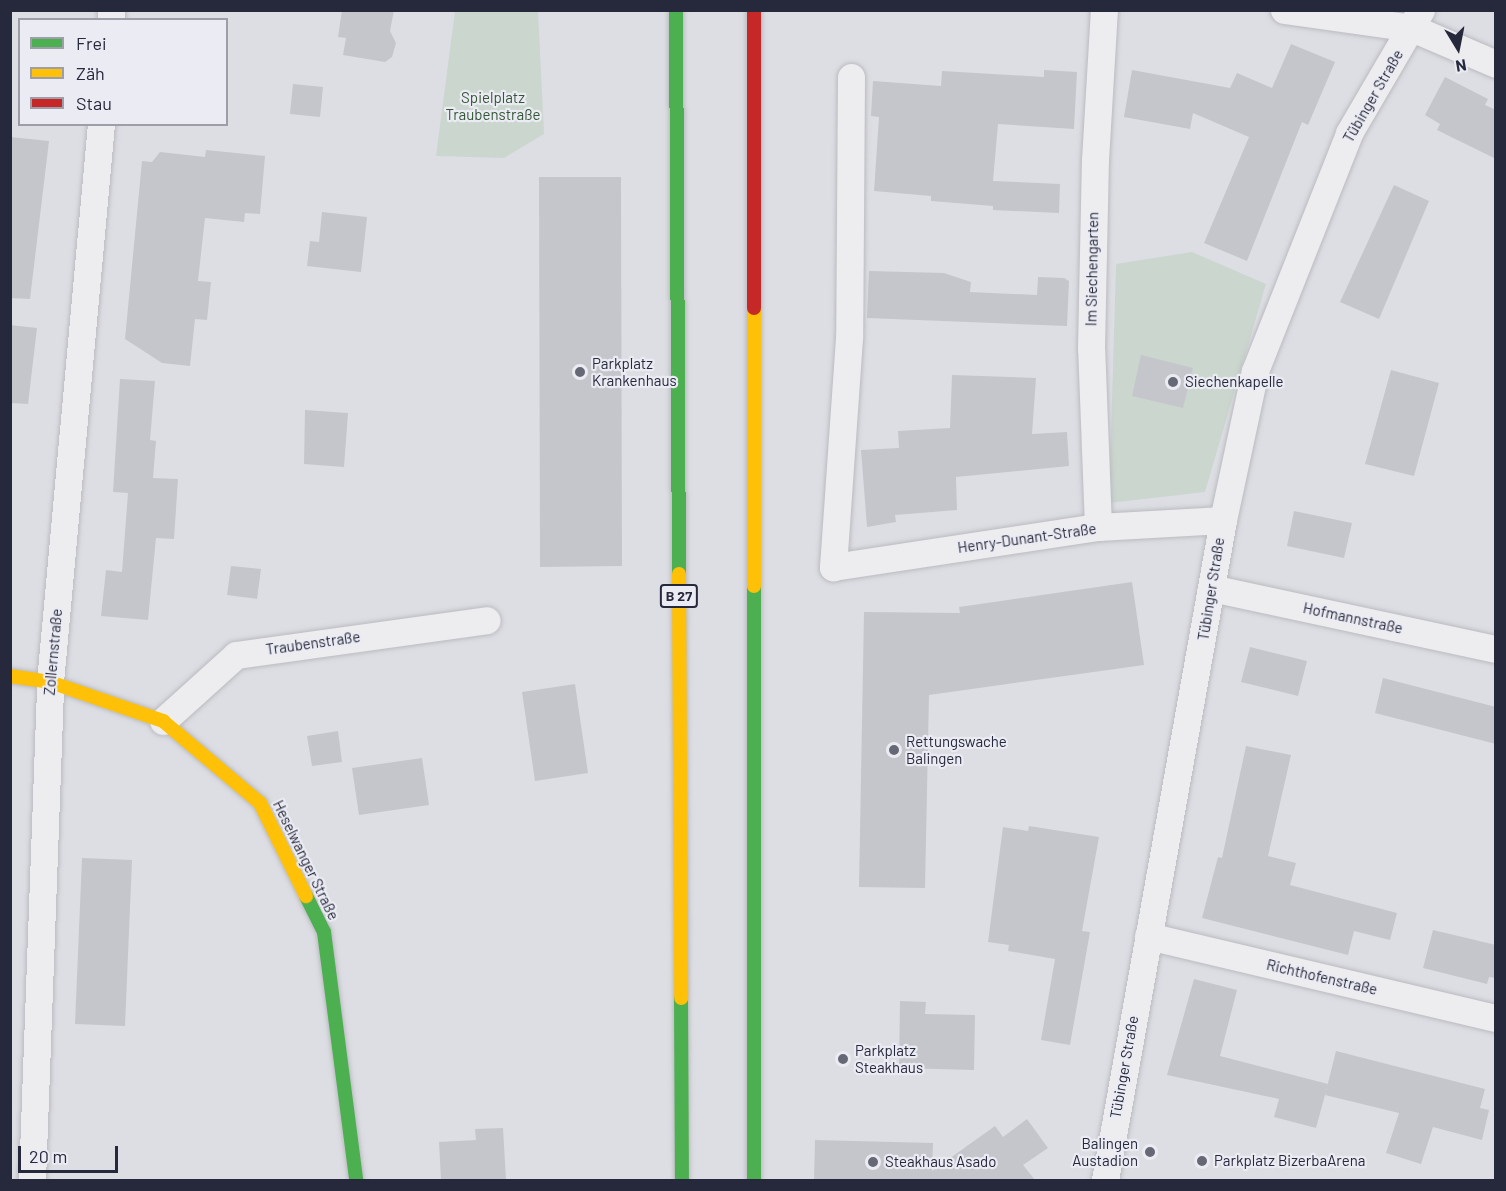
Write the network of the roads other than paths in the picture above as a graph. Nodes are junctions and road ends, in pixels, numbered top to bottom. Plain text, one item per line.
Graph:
1 (676, 10) edge
2 (754, 10) edge
3 (1104, 10) edge
4 (1284, 10) edge
5 (1416, 19) edge
6 (1496, 64) edge
7 (851, 77) dead end
8 (101, 126) edge
9 (1223, 520) junction
10 (1098, 527) junction
11 (1211, 588) junction
12 (487, 620) dead end
13 (1496, 649) edge
14 (10, 676) edge
15 (50, 681) junction
16 (163, 721) junction
17 (1148, 936) junction
18 (1496, 1018) edge
19 (32, 1180) edge
20 (356, 1180) edge
21 (682, 1180) edge
22 (754, 1180) edge
23 (1105, 1180) edge

1 - 21 main road, B 27
2 - 22 main road
3 - 10 street, Im Siechengarten
4 - 5 street, Tübinger Straße
5 - 6 street
5 - 9 street, Tübinger Straße
7 - 10 street, Henry-Dunant-Straße
8 - 15 street, Zollernstraße
9 - 10 street, Henry-Dunant-Straße
9 - 11 street, Tübinger Straße
11 - 13 street, Hofmannstraße
11 - 17 street, Tübinger Straße
12 - 16 street, Traubenstraße
14 - 15 main road, Heselwanger Straße
15 - 16 main road, Heselwanger Straße
15 - 19 street, Zollernstraße
16 - 20 main road, Heselwanger Straße
17 - 18 street, Richthofenstraße
17 - 23 street, Tübinger Straße

